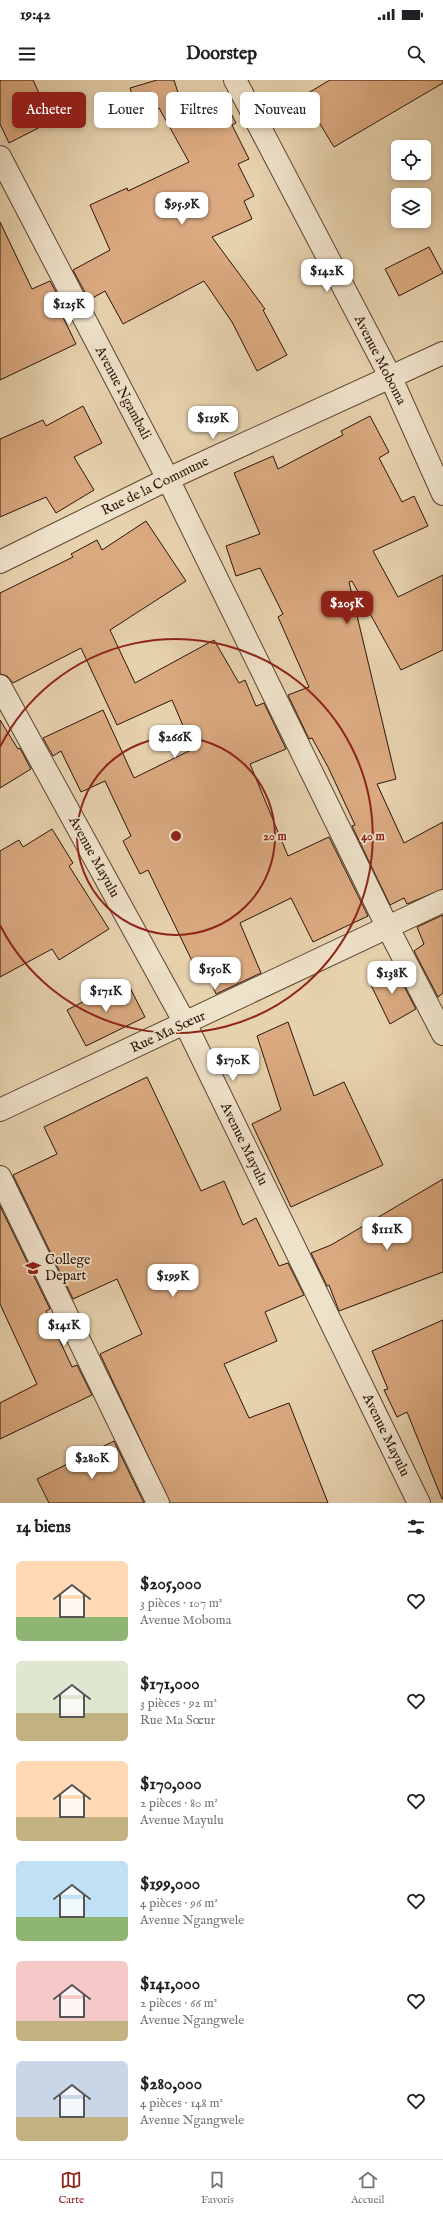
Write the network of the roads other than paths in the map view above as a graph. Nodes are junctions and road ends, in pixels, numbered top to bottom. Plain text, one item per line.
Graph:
1 (235, 80) edge
2 (0, 157) edge
3 (443, 353) edge
4 (391, 378) junction
5 (168, 479) junction
6 (443, 494) edge
7 (0, 562) edge
8 (0, 686) edge
9 (443, 901) edge
10 (388, 928) junction
11 (185, 1024) junction
12 (443, 1034) edge
13 (0, 1110) edge
14 (0, 1177) edge
15 (158, 1503) edge
16 (419, 1503) edge

1 - 4 street, Avenue Moboma
2 - 5 street, Avenue Ngambali
3 - 4 street, Rue de la Commune
4 - 5 street, Rue de la Commune
4 - 6 street, Avenue Moboma
5 - 7 street, Rue de la Commune
5 - 10 street, Avenue Ngambali
8 - 11 street, Avenue Mayulu
9 - 10 street, Rue Ma Sœur
10 - 11 street, Rue Ma Sœur
10 - 12 street, Avenue Ngambali
11 - 13 street, Rue Ma Sœur
11 - 16 street, Avenue Mayulu
14 - 15 street

